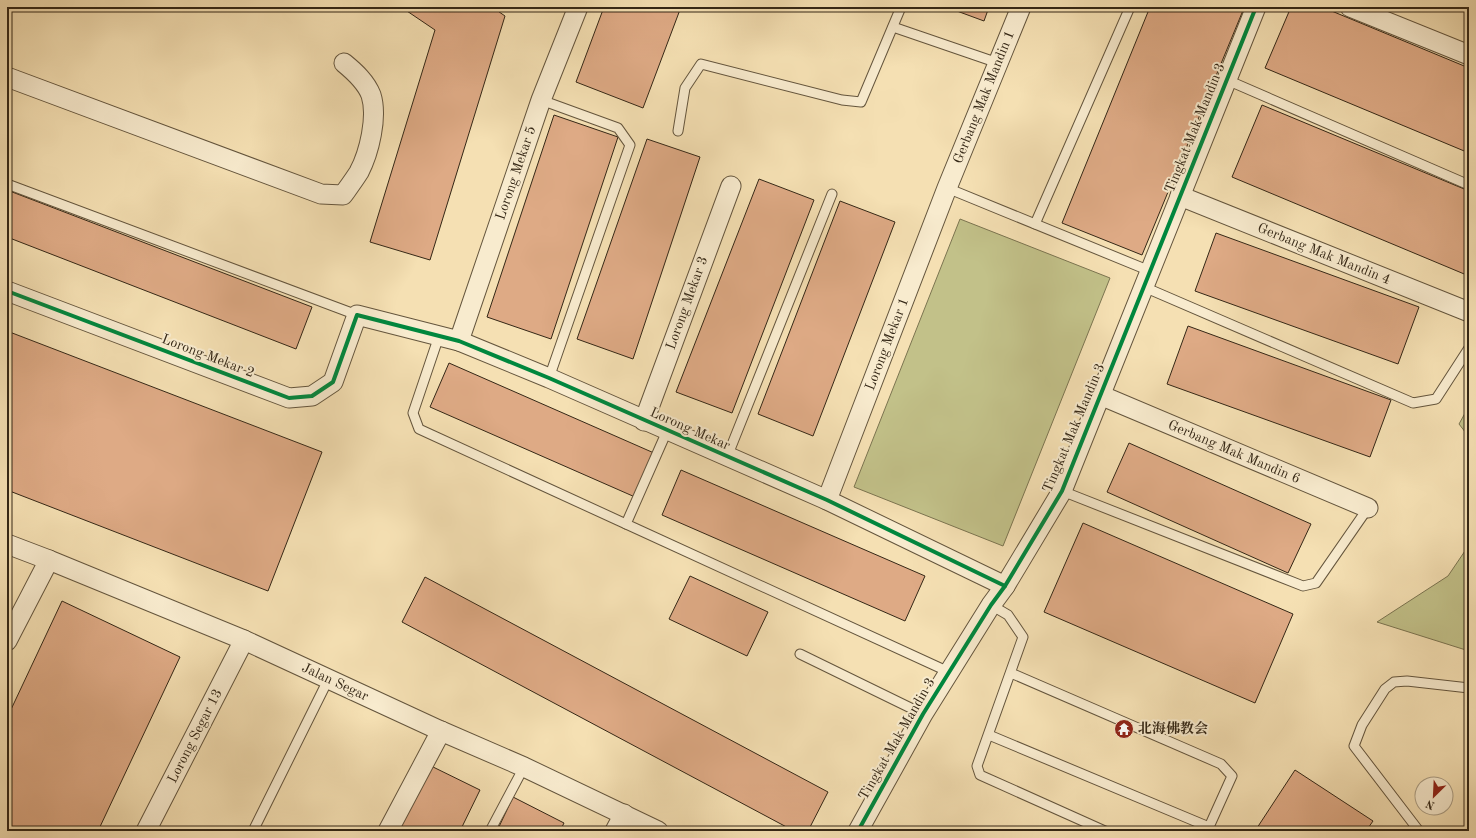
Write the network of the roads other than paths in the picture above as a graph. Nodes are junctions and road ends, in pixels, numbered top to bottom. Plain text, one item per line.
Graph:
1 (578, 7) edge
2 (901, 7) edge
3 (1021, 7) edge
4 (1130, 7) edge
5 (1256, 7) edge
6 (1350, 7) edge
7 (894, 27) junction
8 (1469, 55) edge
9 (344, 62) dead end
10 (998, 63) junction
11 (7, 77) edge
12 (1227, 80) junction
13 (541, 100) junction
14 (678, 132) dead end
15 (7, 184) edge
16 (1469, 185) edge
17 (731, 186) dead end
18 (947, 188) junction
19 (832, 194) dead end
20 (1180, 196) junction
21 (1035, 224) junction
22 (1147, 279) junction
23 (7, 290) edge
24 (1469, 312) edge
25 (357, 315) junction
26 (439, 336) junction
27 (459, 341) junction
28 (1469, 348) edge
29 (549, 378) junction
30 (1100, 395) junction
31 (644, 421) junction
32 (667, 431) junction
33 (726, 457) junction
34 (1062, 492) junction
35 (827, 500) junction
36 (1368, 508) joint
37 (626, 524) junction
38 (7, 544) edge
39 (49, 560) junction
40 (1005, 586) junction
41 (991, 606) junction
42 (244, 640) junction
43 (7, 641) edge
44 (800, 654) dead end
45 (949, 672) junction
46 (1011, 673) junction
47 (329, 678) junction
48 (1469, 688) edge
49 (923, 714) junction
50 (441, 731) junction
51 (989, 734) junction
52 (524, 767) junction
53 (624, 814) junction
54 (1207, 829) edge
55 (146, 831) edge
56 (253, 831) edge
57 (388, 831) edge
58 (490, 831) edge
59 (615, 831) edge
60 (658, 831) edge
61 (858, 831) edge
62 (1105, 831) edge
63 (1419, 831) edge

1 - 13 street, Lorong Mekar 5
2 - 7 lane
3 - 10 street, Gerbang Mak Mandin 1
4 - 21 lane
5 - 12 street, Tingkat Mak Mandin 3
6 - 8 street
7 - 10 lane
7 - 14 lane
9 - 11 street
10 - 18 street, Gerbang Mak Mandin 1
12 - 16 lane
12 - 20 street, Tingkat Mak Mandin 3
13 - 27 street, Lorong Mekar 5
13 - 29 lane
15 - 25 lane
17 - 31 street, Lorong Mekar 3
18 - 21 lane
18 - 35 street, Lorong Mekar 1
19 - 33 lane
20 - 22 street, Tingkat Mak Mandin 3
20 - 24 street, Gerbang Mak Mandin 4
21 - 22 lane
22 - 28 lane
22 - 30 street, Tingkat Mak Mandin 3
23 - 25 street, Lorong Mekar 2
25 - 26 street, Lorong Mekar
26 - 27 street, Lorong Mekar
26 - 37 lane
27 - 29 street, Lorong Mekar
29 - 31 street, Lorong Mekar
30 - 34 street, Tingkat Mak Mandin 3
30 - 36 street, Gerbang Mak Mandin 6
31 - 32 street, Lorong Mekar
32 - 33 street, Lorong Mekar
32 - 37 lane
33 - 35 street, Lorong Mekar
34 - 36 lane
34 - 40 street, Tingkat Mak Mandin 3
35 - 40 street, Lorong Mekar
37 - 45 lane
38 - 39 street, Jalan Segar
39 - 42 street, Jalan Segar
39 - 43 street
40 - 41 street, Tingkat Mak Mandin 3
41 - 45 street, Tingkat Mak Mandin 3
41 - 46 lane
42 - 47 street, Jalan Segar
42 - 55 street, Lorong Segar 13
44 - 49 lane
45 - 49 street, Tingkat Mak Mandin 3
46 - 51 lane
46 - 54 lane
47 - 50 street, Jalan Segar
47 - 56 lane
48 - 63 lane
49 - 61 street, Tingkat Mak Mandin 3
50 - 52 street, Jalan Segar
50 - 57 street
51 - 54 lane
51 - 62 lane
52 - 53 street, Jalan Segar
52 - 58 lane
53 - 59 street
53 - 60 street, Jalan Segar

